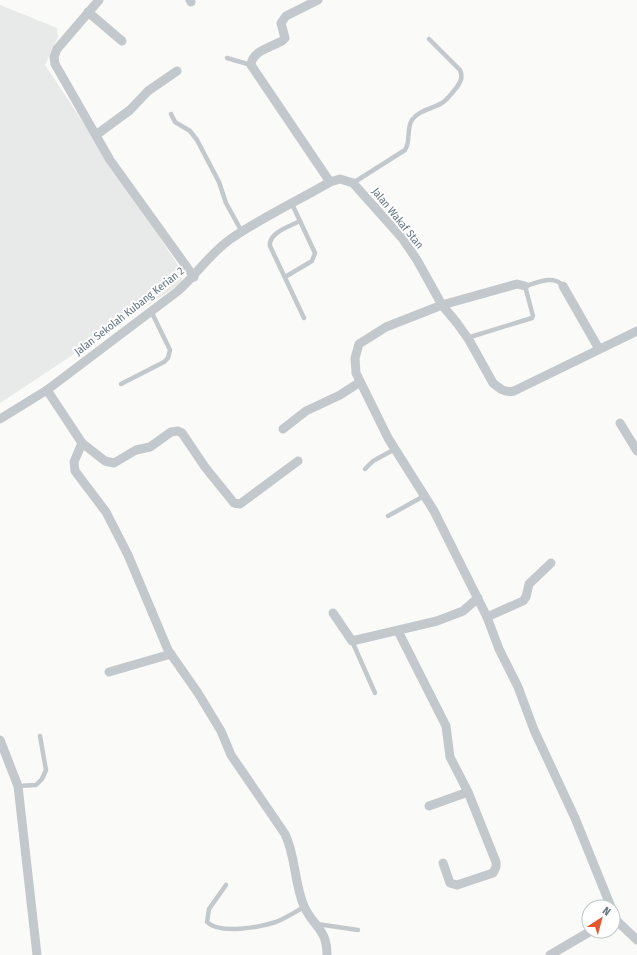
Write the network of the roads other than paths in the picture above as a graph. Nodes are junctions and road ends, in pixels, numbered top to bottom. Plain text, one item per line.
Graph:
1 (99, 0) edge
2 (318, 0) edge
3 (88, 12) junction
4 (429, 39) dead end
5 (122, 40) dead end
6 (227, 58) dead end
7 (251, 65) junction
8 (177, 71) dead end
9 (171, 114) dead end
10 (96, 135) junction
11 (330, 182) junction
12 (354, 183) junction
13 (292, 204) junction
14 (300, 221) junction
15 (242, 232) junction
16 (194, 277) junction
17 (285, 277) junction
18 (525, 286) junction
19 (563, 286) joint
20 (442, 305) junction
21 (151, 311) junction
22 (304, 318) dead end
23 (637, 331) edge
24 (467, 338) junction
25 (599, 349) junction
26 (360, 382) junction
27 (121, 384) dead end
28 (46, 390) junction
29 (0, 419) edge
30 (620, 424) dead end
31 (283, 428) dead end
32 (82, 443) junction
33 (395, 449) junction
34 (637, 451) edge
35 (298, 461) dead end
36 (365, 469) dead end
37 (424, 496) junction
38 (388, 516) dead end
39 (551, 563) dead end
40 (478, 598) junction
41 (333, 614) dead end
42 (487, 617) junction
43 (398, 631) junction
44 (352, 641) junction
45 (171, 654) junction
46 (109, 672) dead end
47 (375, 693) dead end
48 (40, 736) dead end
49 (0, 740) edge
50 (18, 786) junction
51 (468, 792) junction
52 (428, 806) dead end
53 (442, 863) dead end
54 (226, 885) dead end
55 (608, 899) edge
56 (304, 907) junction
57 (317, 924) junction
58 (621, 925) edge
59 (358, 930) dead end
60 (581, 937) edge
61 (637, 940) edge
62 (37, 955) edge
63 (327, 955) edge
64 (550, 955) edge

1 - 3 street
2 - 7 street
3 - 5 street
3 - 10 street
4 - 12 lane
6 - 7 lane
7 - 11 street
8 - 10 street
9 - 15 lane
10 - 16 street
11 - 12 street
11 - 13 street, Jalan Sekolah Kubang Kerian 2
12 - 20 street, Jalan Wakaf Stan
13 - 14 lane
13 - 15 street, Jalan Sekolah Kubang Kerian 2
14 - 17 lane
14 - 17 lane
15 - 16 street, Jalan Sekolah Kubang Kerian 2
16 - 21 street, Jalan Sekolah Kubang Kerian 2
17 - 22 lane
18 - 19 lane
18 - 20 street
18 - 24 lane
19 - 25 street
20 - 24 street, Jalan Wakaf Stan
20 - 26 street
21 - 27 lane
21 - 28 street, Jalan Sekolah Kubang Kerian 2
23 - 25 street, Jalan Wakaf Stan
24 - 25 street, Jalan Wakaf Stan
26 - 31 street
26 - 33 street
28 - 29 street, Jalan Sekolah Kubang Kerian 2
28 - 32 street
30 - 34 street
32 - 35 street
32 - 45 street
33 - 36 lane
33 - 37 street
37 - 38 lane
37 - 40 street
39 - 42 street
40 - 42 street
40 - 43 street
41 - 44 street
42 - 55 street
43 - 44 street
43 - 51 street
44 - 47 lane
45 - 46 street
45 - 56 street
48 - 50 lane
49 - 50 street
50 - 62 street
51 - 52 street
51 - 53 street
54 - 56 lane
56 - 57 street
57 - 59 lane
57 - 63 street
58 - 61 street
60 - 64 street

